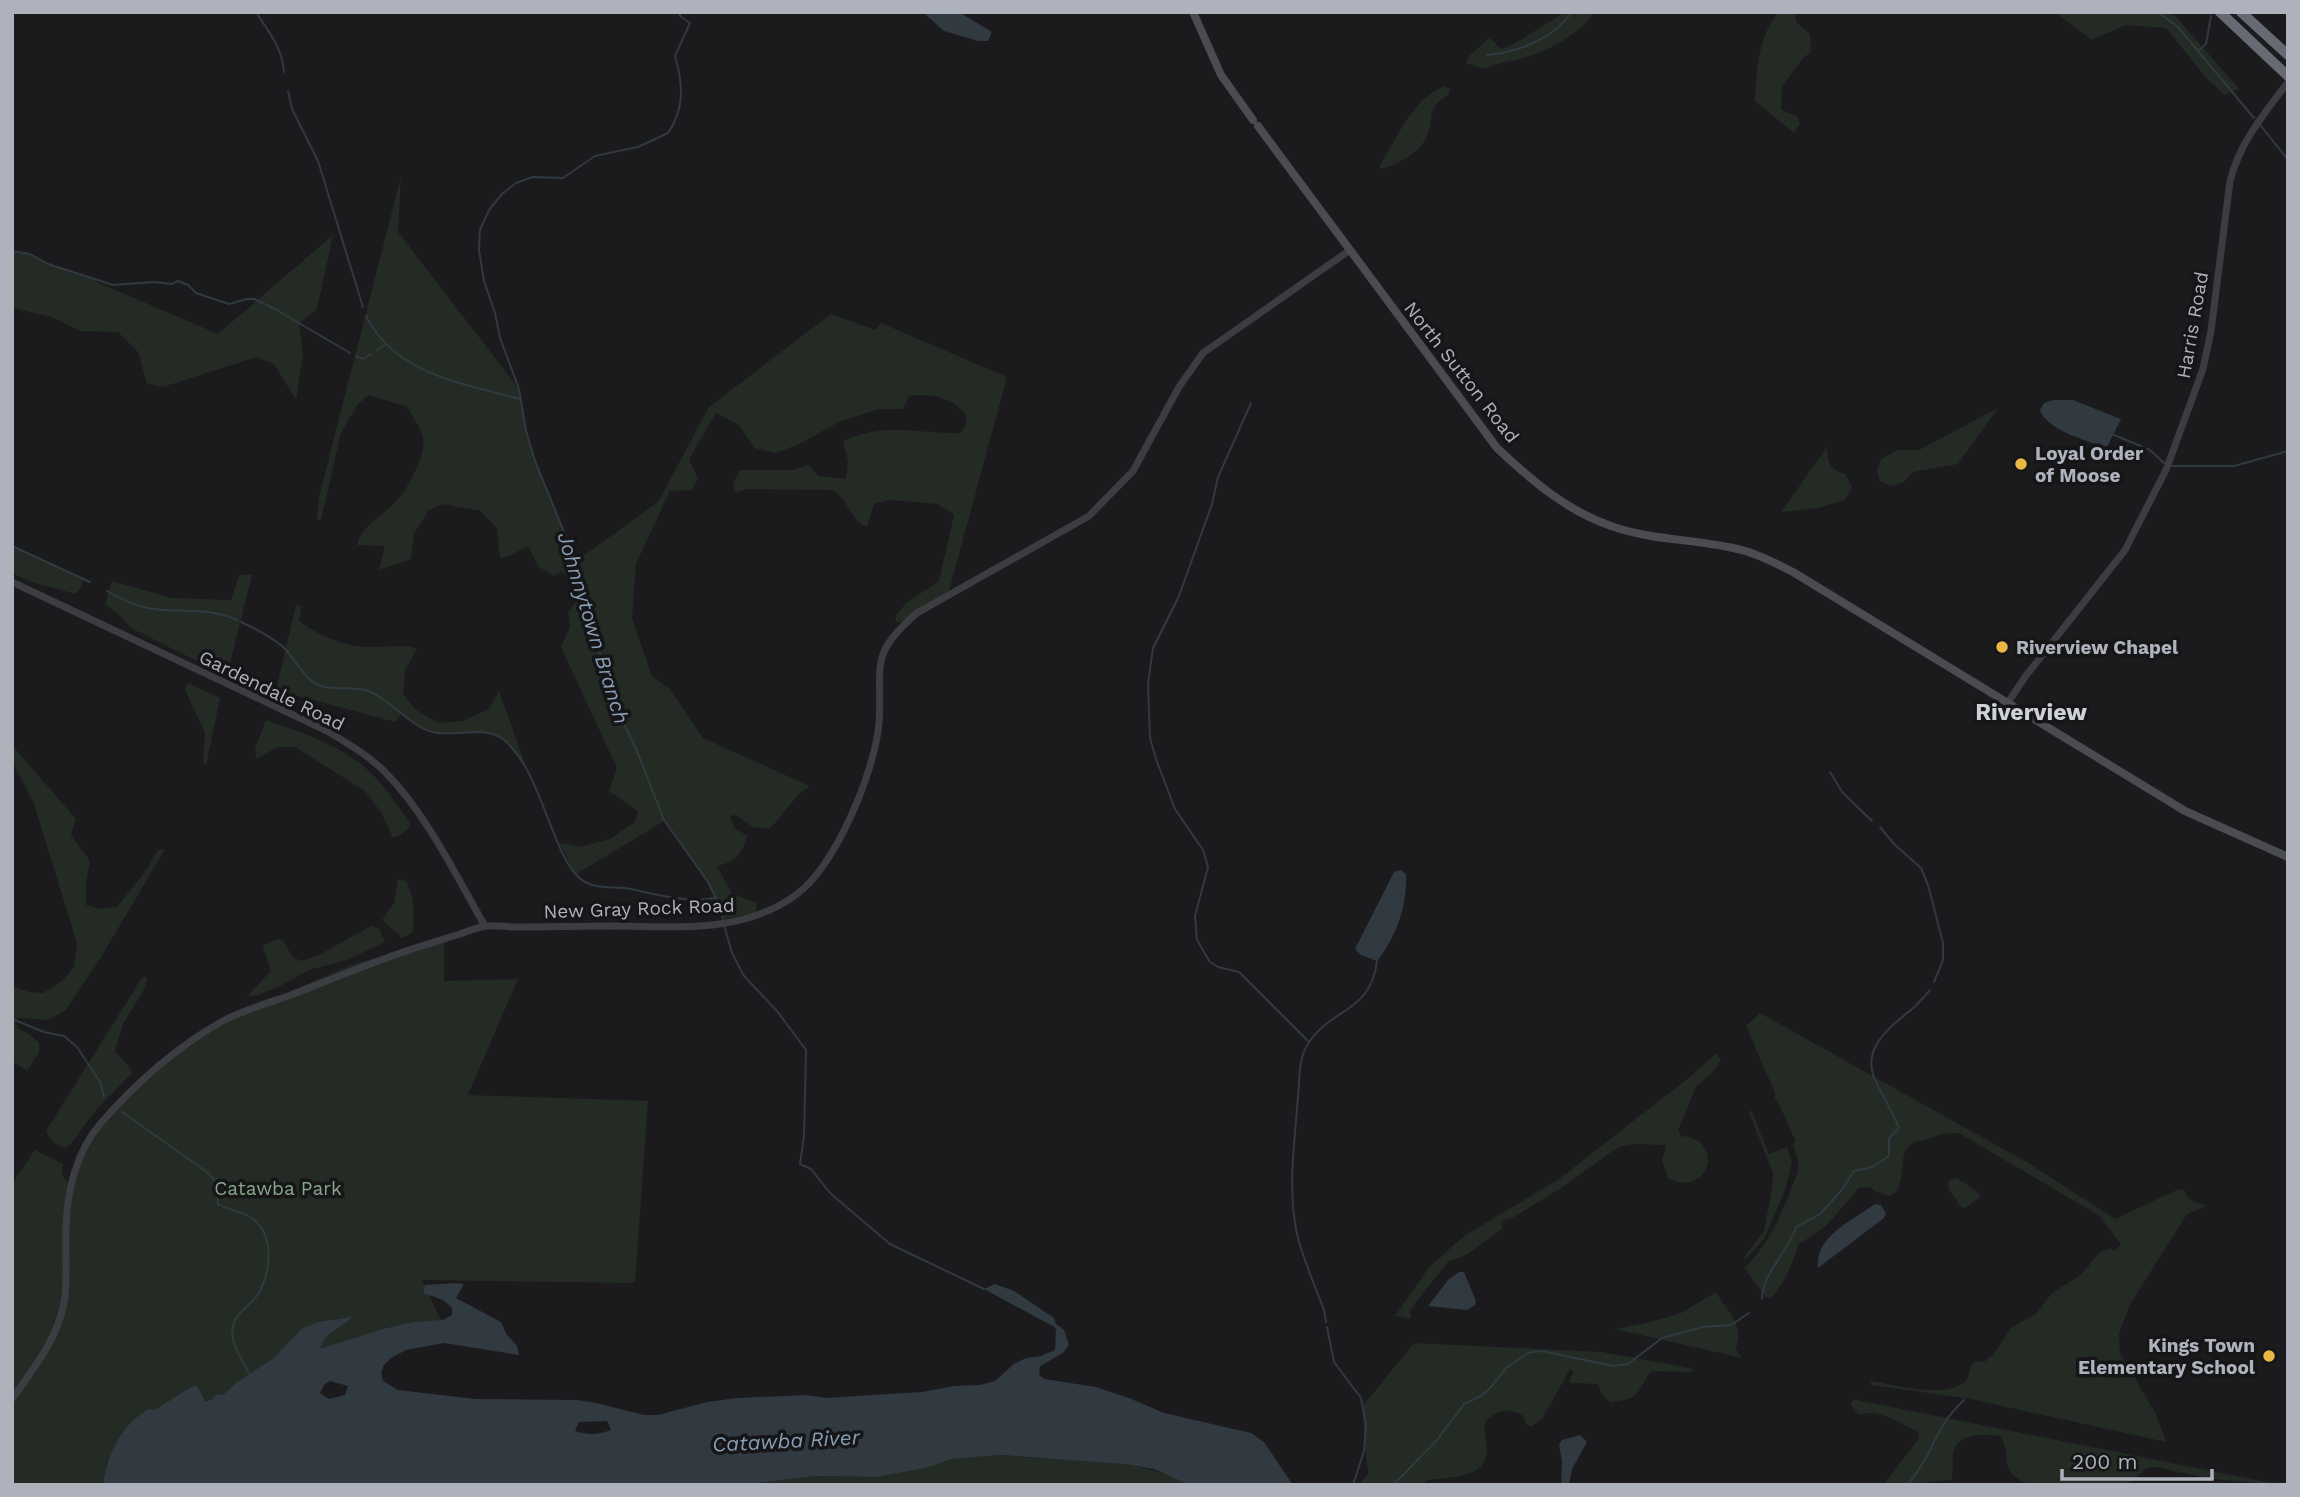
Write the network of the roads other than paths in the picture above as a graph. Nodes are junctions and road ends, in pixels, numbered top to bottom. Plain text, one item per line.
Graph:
1 (1193, 12) edge
2 (2220, 12) edge
3 (2241, 12) edge
4 (2287, 55) edge
5 (2288, 76) edge
6 (2288, 82) edge
7 (1350, 250) junction
8 (12, 582) edge
9 (2007, 704) junction
10 (2288, 857) edge
11 (485, 926) junction
12 (12, 1399) edge

1 - 7 main road, North Sutton Road
2 - 5 highway
3 - 4 highway
6 - 9 street, Harris Road
7 - 9 main road, North Sutton Road
7 - 11 street, New Gray Rock Road
8 - 11 street, Gardendale Road
9 - 10 main road, North Sutton Road
11 - 12 street, New Gray Rock Road

